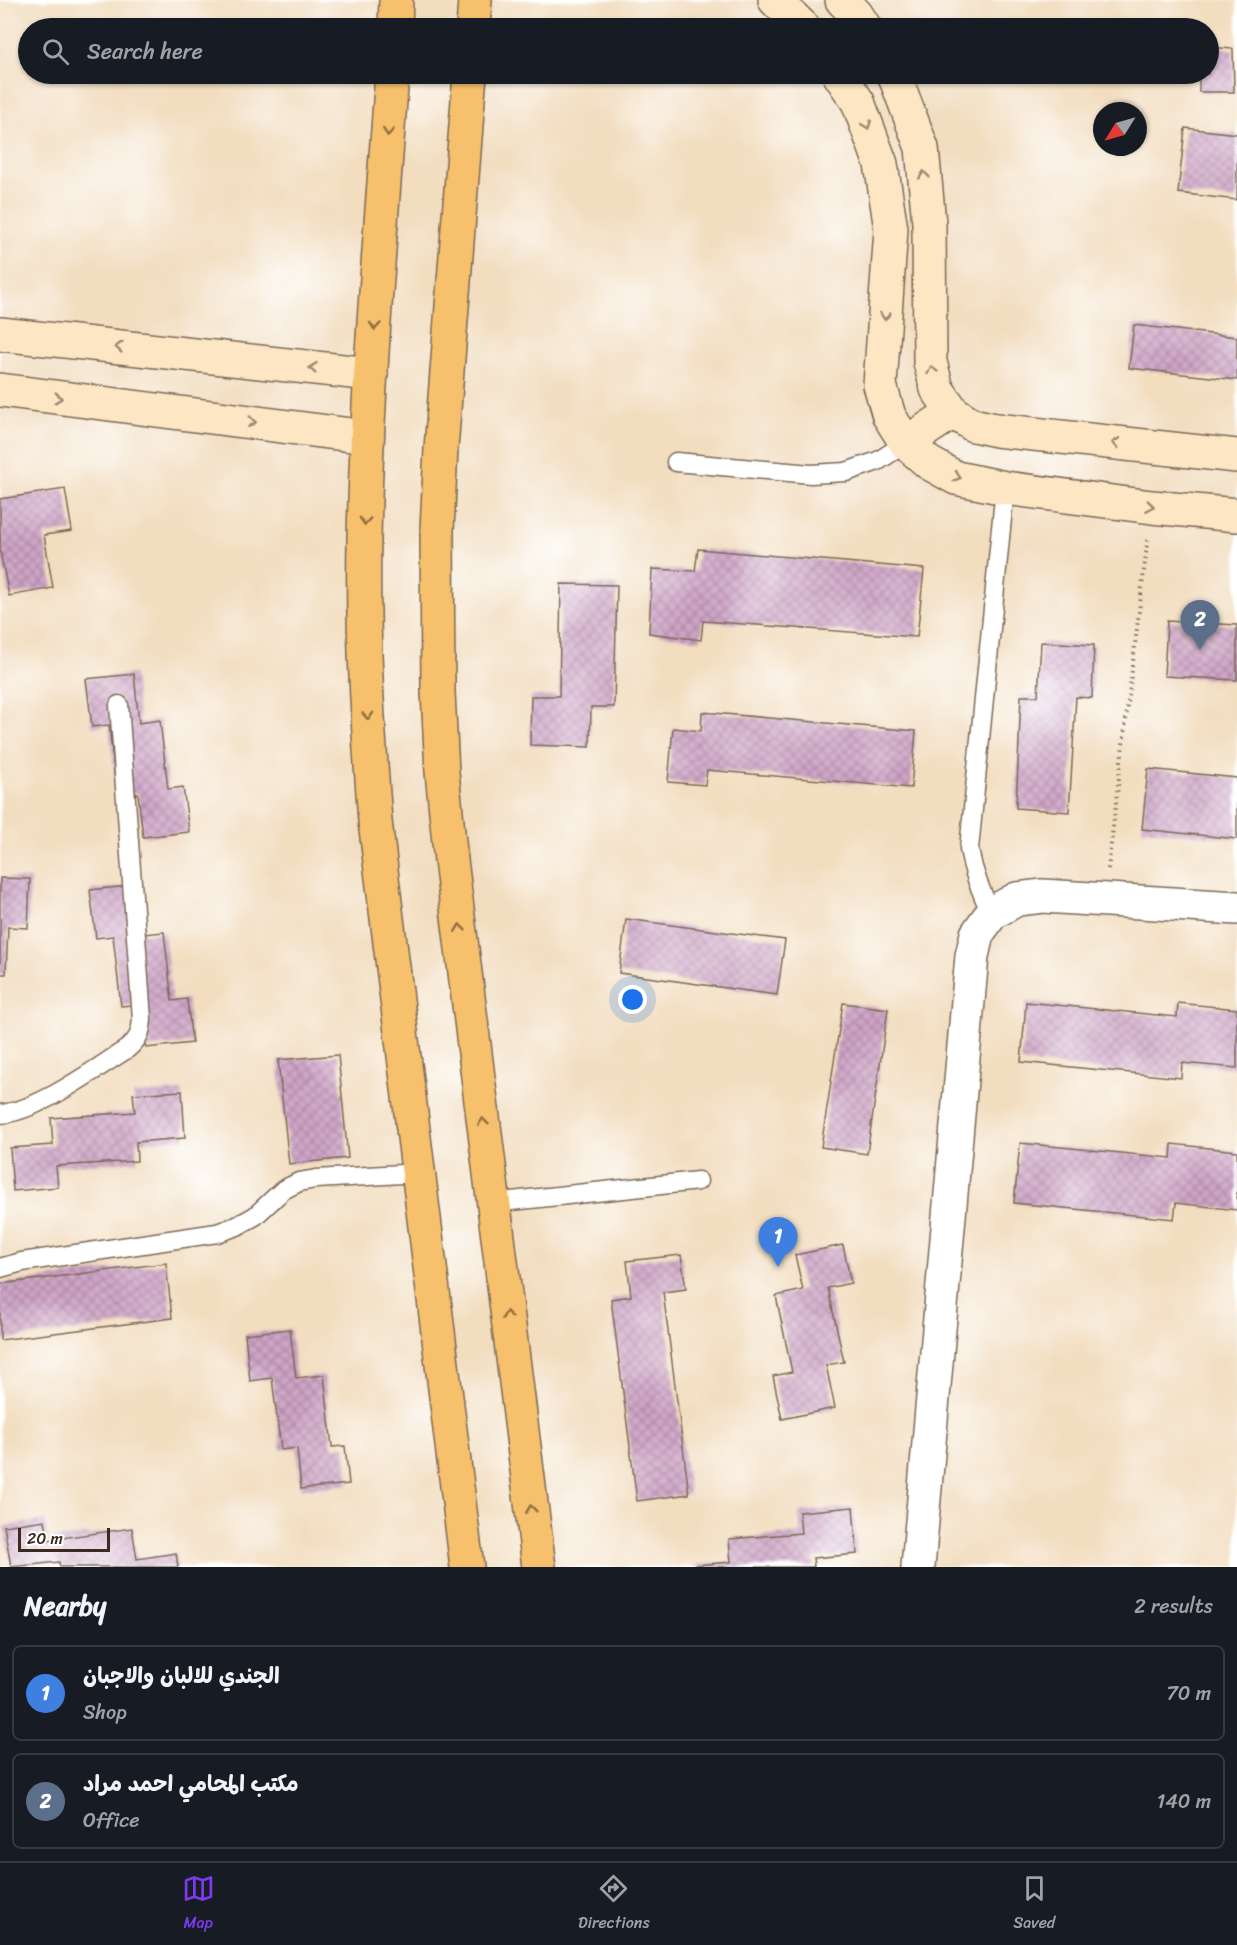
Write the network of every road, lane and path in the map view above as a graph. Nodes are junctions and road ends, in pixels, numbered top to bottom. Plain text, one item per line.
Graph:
1 (396, 0) edge
2 (475, 0) edge
3 (775, 0) edge
4 (842, 0) edge
5 (395, 18) edge
6 (474, 18) edge
7 (794, 18) edge
8 (859, 18) edge
9 (391, 84) edge
10 (469, 84) edge
11 (846, 84) edge
12 (898, 84) edge
13 (0, 334) edge
14 (371, 374) junction
15 (0, 390) edge
16 (953, 412) junction
17 (367, 437) junction
18 (906, 444) junction
19 (1237, 456) edge
20 (676, 462) dead end
21 (1005, 488) junction
22 (1152, 507) junction
23 (1237, 515) edge
24 (119, 705) dead end
25 (1104, 899) junction
26 (1237, 908) edge
27 (992, 913) junction
28 (0, 1113) edge
29 (419, 1173) junction
30 (698, 1180) dead end
31 (493, 1203) junction
32 (0, 1268) edge
33 (467, 1567) edge
34 (539, 1567) edge
35 (918, 1567) edge

1 - 5 main road
2 - 6 main road
3 - 7 main road
4 - 8 main road
9 -> 14 main road
31 -> 10 main road
11 -> 18 main road
16 -> 12 main road
14 -> 13 main road
14 - 17 main road
15 -> 17 main road
16 - 18 main road
19 -> 16 main road
17 -> 29 main road
18 - 20 lane
18 -> 21 main road
21 -> 22 main road
21 - 27 lane
22 - 23 main road
22 - 25 path
24 - 28 lane
25 - 26 street
25 - 27 street
27 - 35 street
29 - 32 lane
29 - 33 main road
30 - 31 lane
34 -> 31 main road

